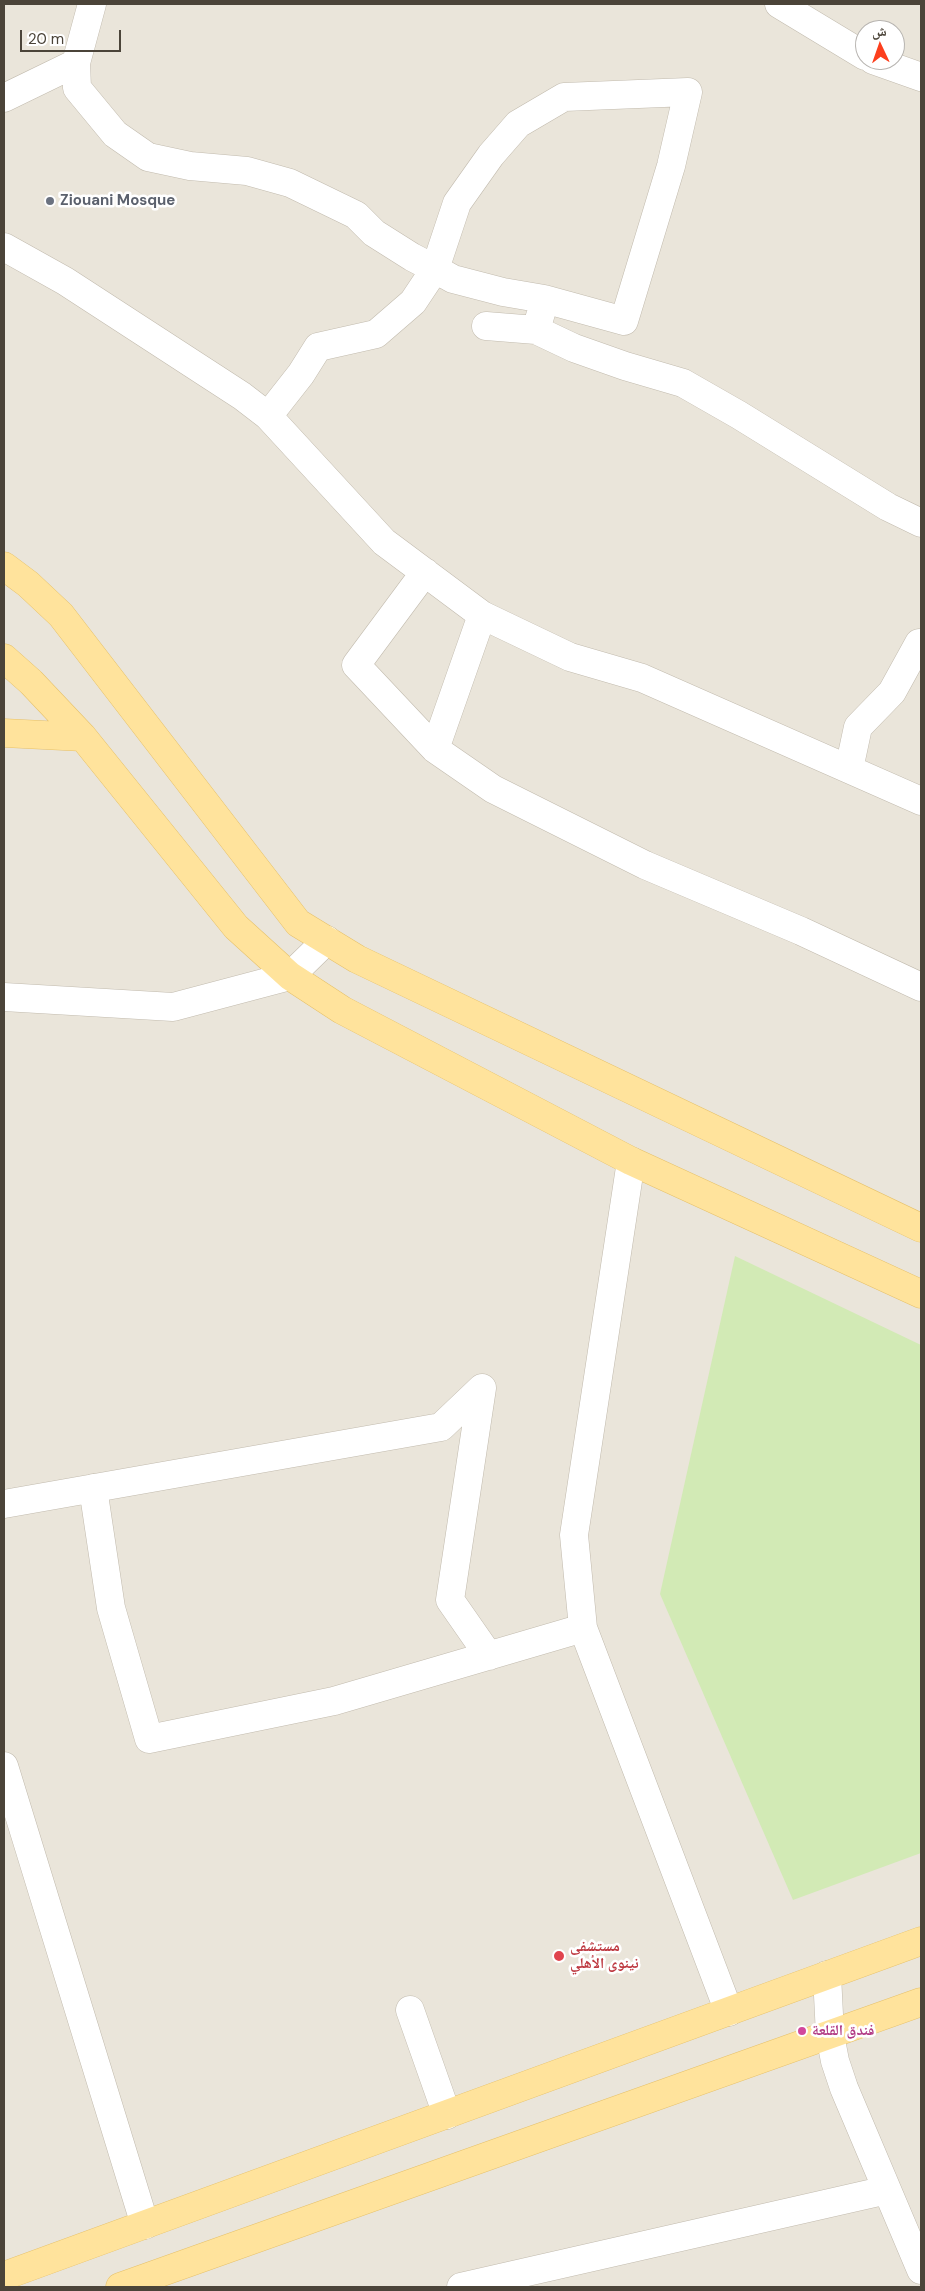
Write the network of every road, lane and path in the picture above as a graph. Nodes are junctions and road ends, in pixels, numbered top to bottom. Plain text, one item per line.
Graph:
1 (92, 4) edge
2 (780, 4) edge
3 (855, 50) edge
4 (76, 63) junction
5 (901, 70) edge
6 (921, 77) edge
7 (4, 98) edge
8 (4, 247) edge
9 (435, 269) junction
10 (544, 299) junction
11 (486, 326) dead end
12 (536, 330) junction
13 (268, 416) junction
14 (921, 523) edge
15 (4, 566) edge
16 (425, 572) junction
17 (482, 615) junction
18 (921, 641) edge
19 (4, 658) edge
20 (4, 733) edge
21 (83, 737) junction
22 (435, 749) junction
23 (849, 769) junction
24 (921, 801) edge
25 (327, 940) junction
26 (290, 976) junction
27 (921, 987) edge
28 (4, 997) edge
29 (631, 1162) junction
30 (921, 1228) edge
31 (921, 1294) edge
32 (92, 1488) junction
33 (4, 1504) edge
34 (583, 1628) junction
35 (489, 1656) junction
36 (4, 1766) edge
37 (921, 1941) edge
38 (827, 1975) junction
39 (921, 2002) edge
40 (410, 2010) dead end
41 (729, 2012) junction
42 (830, 2035) junction
43 (447, 2115) junction
44 (887, 2190) junction
45 (145, 2224) junction
46 (921, 2270) edge
47 (4, 2276) edge
48 (129, 2286) edge
49 (461, 2287) edge

1 - 4 street
2 - 3 street
4 - 7 street
4 - 9 street
5 - 6 street
8 - 13 street
9 - 10 street
9 - 10 street
9 - 13 street
10 - 12 street
11 - 12 street
12 - 14 street
13 - 16 street
15 - 25 main road
16 - 17 street
16 - 22 street
17 - 22 street
17 - 23 street
18 - 23 street
19 - 21 main road
20 - 21 main road
21 - 26 main road
22 - 27 street
23 - 24 street
25 - 26 street
25 - 30 main road
26 - 28 street
26 - 29 main road
29 - 31 main road
29 - 34 street
32 - 33 street
32 - 35 street
32 - 35 street
34 - 35 street
34 - 41 street
36 - 45 street
37 - 38 main road
38 - 41 main road
38 - 42 street
39 - 42 main road
40 - 43 street
41 - 43 main road
42 - 44 street
42 - 48 main road
43 - 45 main road
44 - 46 street
44 - 49 street
45 - 47 main road

